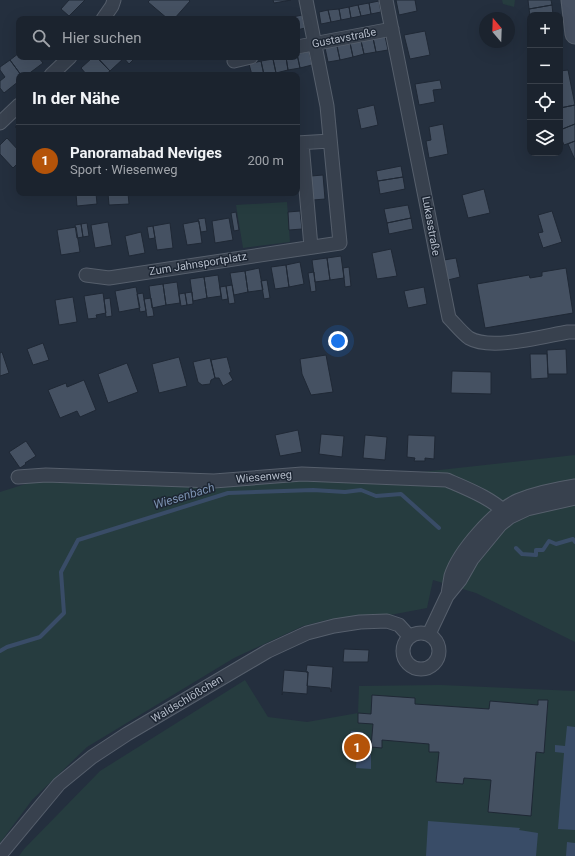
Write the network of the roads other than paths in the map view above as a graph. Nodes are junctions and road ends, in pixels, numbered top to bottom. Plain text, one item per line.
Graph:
1 (114, 0) edge
2 (306, 0) edge
3 (386, 0) edge
4 (571, 0) edge
5 (105, 16) edge
6 (392, 29) junction
7 (575, 34) edge
8 (314, 44) junction
9 (300, 46) edge
10 (67, 60) edge
11 (238, 60) edge
12 (234, 61) dead end
13 (54, 72) edge
14 (16, 108) edge
15 (0, 123) edge
16 (330, 141) junction
17 (300, 143) edge
18 (311, 247) junction
19 (86, 275) dead end
20 (575, 332) edge
21 (18, 477) dead end
22 (575, 486) edge
23 (575, 498) edge
24 (506, 513) junction
25 (429, 634) junction
26 (409, 636) junction
27 (0, 855) edge

1 - 5 street
2 - 8 street, Zum Jahnsportplatz
3 - 6 street, Lukasstraße
4 - 7 main road
6 - 8 street, Gustavstraße
6 - 20 street, Lukasstraße
8 - 9 street, Gustavstraße
8 - 16 street, Zum Jahnsportplatz
10 - 13 street
11 - 12 street
14 - 15 street
16 - 17 street
16 - 18 street, Zum Jahnsportplatz
17 - 18 street
18 - 19 street, Zum Jahnsportplatz
21 - 24 street, Wiesenweg
22 - 24 street
23 - 24 street
24 - 25 street
25 - 26 street
25 - 26 street
26 - 27 street, Waldschlößchen

